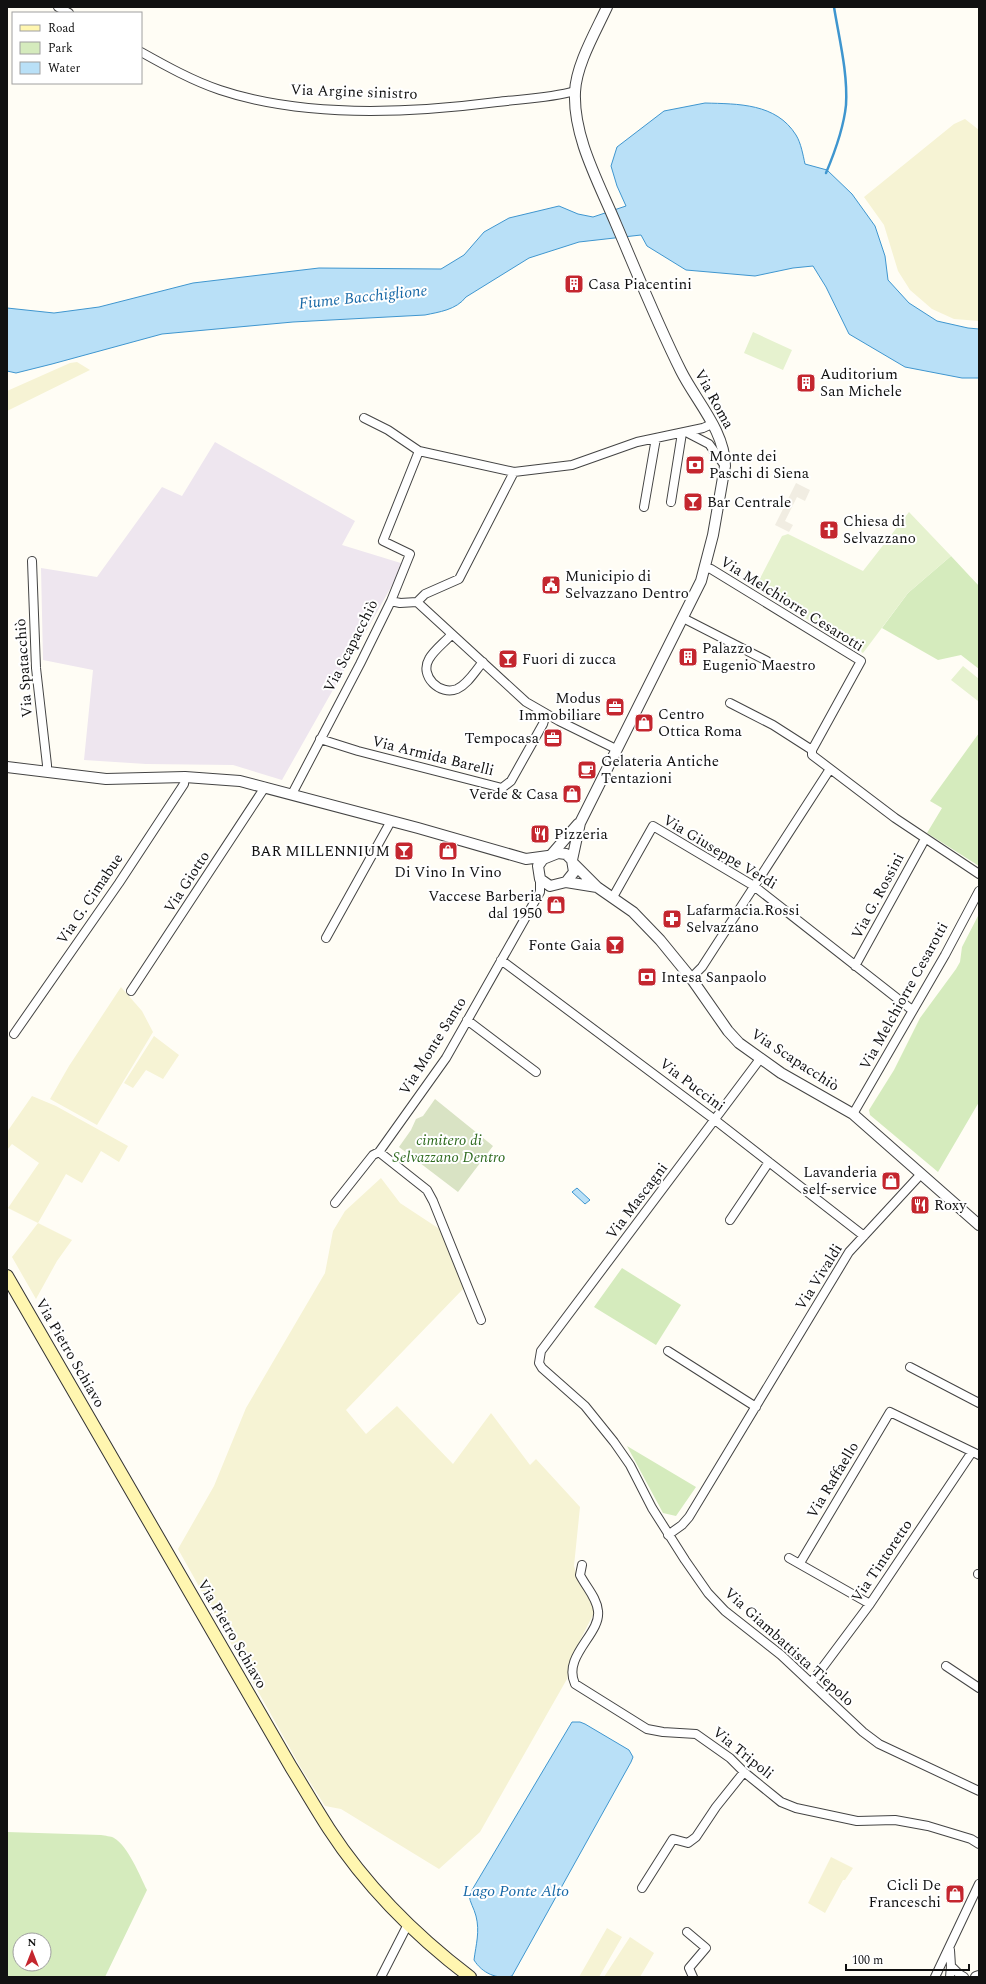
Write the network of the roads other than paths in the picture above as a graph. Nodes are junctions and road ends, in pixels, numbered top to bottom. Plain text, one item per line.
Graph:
1 (58, 7) edge
2 (607, 7) edge
3 (67, 12) edge
4 (142, 53) edge
5 (575, 96) junction
6 (364, 418) dead end
7 (712, 424) junction
8 (684, 433) junction
9 (656, 438) junction
10 (700, 438) junction
11 (719, 438) junction
12 (419, 451) junction
13 (725, 466) junction
14 (514, 472) junction
15 (671, 502) dead end
16 (644, 507) dead end
17 (32, 561) dead end
18 (705, 568) junction
19 (391, 600) junction
20 (417, 602) junction
21 (683, 618) junction
22 (452, 634) junction
23 (766, 661) dead end
24 (483, 662) junction
25 (730, 703) dead end
26 (546, 714) junction
27 (320, 739) junction
28 (616, 749) junction
29 (812, 750) junction
30 (7, 767) edge
31 (830, 769) junction
32 (47, 772) junction
33 (185, 777) junction
34 (265, 787) junction
35 (292, 794) junction
36 (391, 820) junction
37 (580, 823) junction
38 (925, 839) junction
39 (550, 855) junction
40 (527, 859) junction
41 (573, 862) junction
42 (979, 874) edge
43 (539, 877) junction
44 (566, 882) junction
45 (550, 886) junction
46 (754, 886) junction
47 (596, 887) junction
48 (979, 891) edge
49 (540, 892) junction
50 (613, 897) junction
51 (326, 938) dead end
52 (502, 960) junction
53 (855, 966) junction
54 (691, 978) junction
55 (131, 991) dead end
56 (912, 1010) junction
57 (467, 1020) junction
58 (14, 1034) dead end
59 (760, 1059) junction
60 (536, 1072) dead end
61 (853, 1114) junction
62 (716, 1120) junction
63 (379, 1152) junction
64 (769, 1162) junction
65 (920, 1174) junction
66 (335, 1203) dead end
67 (730, 1220) dead end
68 (979, 1225) edge
69 (864, 1236) junction
70 (7, 1276) edge
71 (481, 1320) dead end
72 (668, 1351) dead end
73 (539, 1360) joint
74 (910, 1367) dead end
75 (979, 1403) edge
76 (756, 1407) junction
77 (976, 1454) edge
78 (668, 1535) junction
79 (789, 1558) dead end
80 (800, 1563) junction
81 (582, 1565) dead end
82 (870, 1604) junction
83 (946, 1666) dead end
84 (811, 1683) junction
85 (979, 1688) edge
86 (744, 1772) junction
87 (979, 1791) edge
88 (979, 1844) edge
89 (979, 1884) edge
90 (642, 1888) dead end
91 (408, 1924) junction
92 (687, 1932) dead end
93 (950, 1949) junction
94 (951, 1966) junction
95 (937, 1976) edge
96 (381, 1977) edge
97 (470, 1977) edge
98 (693, 1977) edge
99 (950, 1977) edge
100 (964, 1977) edge

1 - 3 street
2 - 5 street
4 - 5 street, Via Argine sinistro
5 - 7 street, Via Roma
6 - 12 street
7 - 8 street
7 - 11 street, Via Roma
8 - 9 street
8 - 10 street
8 - 15 street
9 - 14 street
9 - 16 street
10 - 11 street
10 - 13 street
11 - 13 street, Via Roma
12 - 14 street
12 - 19 street
13 - 18 street, Via Roma
14 - 20 street
17 - 32 street, Via Spatacchiò
18 - 21 street, Via Roma
18 - 29 street, Via Melchiorre Cesarotti
19 - 20 street, Via Scapacchiò
19 - 27 street, Via Scapacchiò
20 - 22 street
21 - 23 street
21 - 28 street, Via Roma
22 - 24 street
22 - 24 street
24 - 26 street
25 - 29 street
26 - 27 street, Via Armida Barelli
26 - 28 street
27 - 35 street, Via Scapacchiò
28 - 37 street, Via Roma
29 - 31 street
30 - 32 street
31 - 38 street
31 - 46 street
32 - 33 street
33 - 34 street
33 - 58 street, Via G. Cimabue
34 - 35 street
34 - 55 street, Via Giotto
35 - 36 street
36 - 40 street
36 - 51 street
37 - 39 street, Via Roma
37 - 41 street, Via Roma
38 - 42 street
38 - 53 street, Via G. Rossini
39 - 40 street
39 - 41 street
39 - 43 street
40 - 43 street
41 - 44 street
41 - 47 street, Via Scapacchiò
43 - 45 street
43 - 49 street, Via Monte Santo
44 - 45 street
44 - 47 street, Via Scapacchiò
45 - 49 street, Via Monte Santo
46 - 50 street, Via Giuseppe Verdi
46 - 53 street, Via Giuseppe Verdi
46 - 54 street
47 - 50 street, Via Scapacchiò
48 - 56 street, Via Melchiorre Cesarotti
49 - 52 street, Via Monte Santo
50 - 54 street, Via Scapacchiò
52 - 57 street, Via Monte Santo
52 - 62 street, Via Puccini
53 - 56 street, Via Giuseppe Verdi
54 - 59 street, Via Scapacchiò
56 - 61 street, Via Melchiorre Cesarotti
57 - 60 street
57 - 63 street, Via Monte Santo
59 - 61 street, Via Scapacchiò
59 - 62 street, Via Mascagni
61 - 65 street, Via Scapacchiò
62 - 64 street, Via Puccini
62 - 73 street, Via Mascagni
63 - 66 street, Via Monte Santo
63 - 71 street
64 - 67 street
64 - 69 street, Via Puccini
65 - 68 street, Via Scapacchiò
65 - 69 street, Via Vivaldi
69 - 76 street, Via Vivaldi
70 - 91 main road, Via Pietro Schiavo
72 - 76 street
73 - 78 street, Via Giambattista Tiepolo
74 - 75 street
76 - 78 street, Via Vivaldi
77 - 80 street, Via Raffaello
77 - 82 street, Via Tintoretto
78 - 84 street, Via Giambattista Tiepolo
79 - 80 street
80 - 82 street
81 - 86 street, Via Tripoli
82 - 84 street, Via Tintoretto
83 - 85 street
84 - 87 street, Via Giambattista Tiepolo
86 - 88 street, Via Tripoli
86 - 90 street
89 - 93 street
91 - 96 street
91 - 97 main road, Via Pietro Schiavo
92 - 98 street
93 - 94 street
93 - 95 street
94 - 99 street
94 - 100 street

